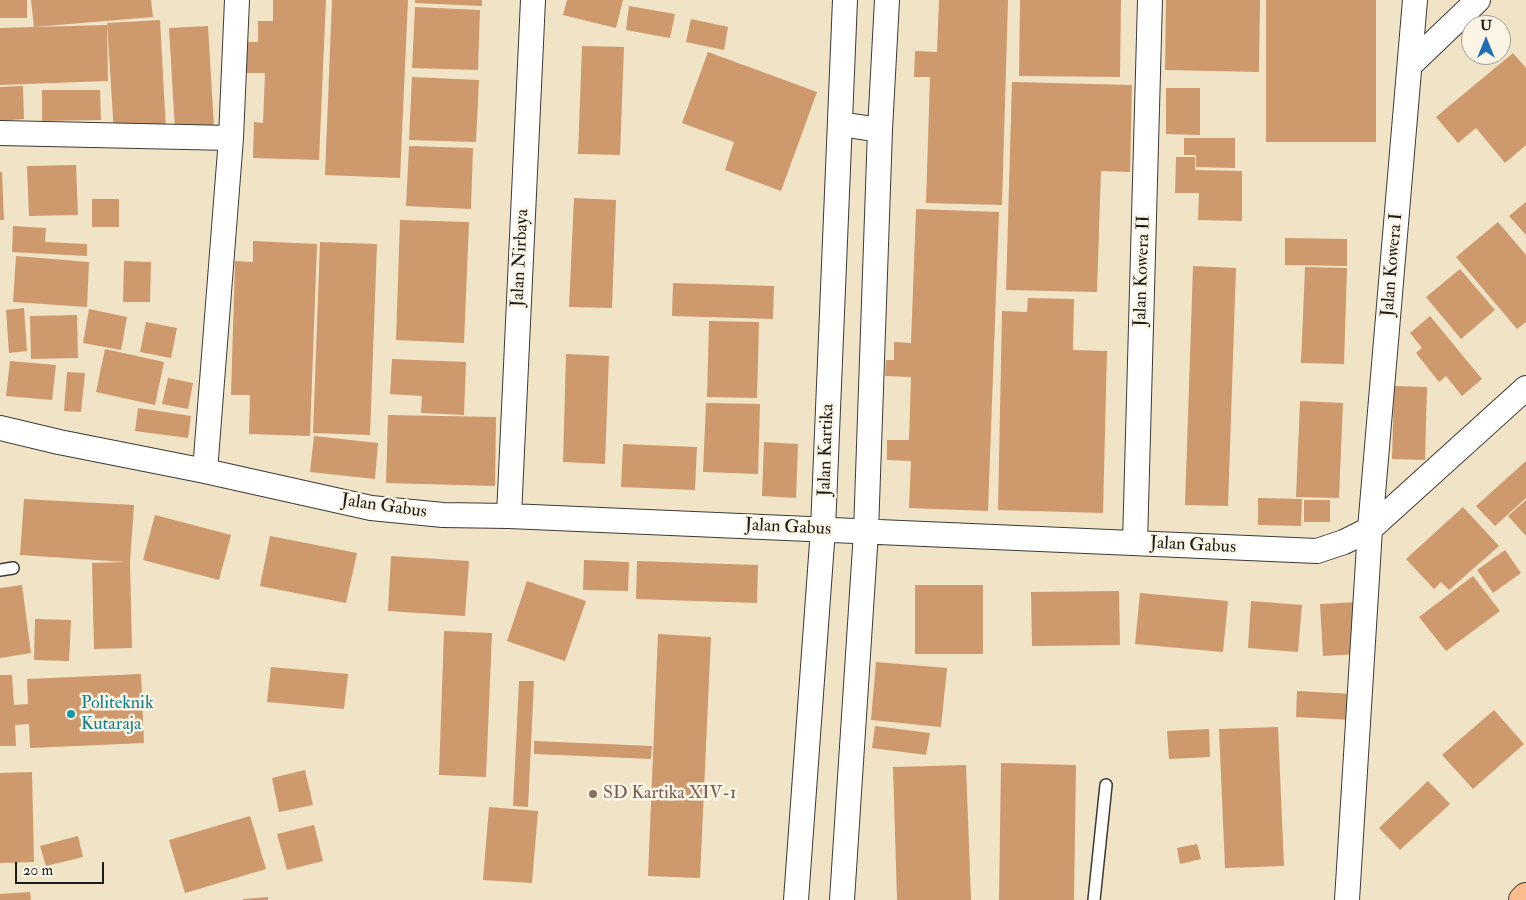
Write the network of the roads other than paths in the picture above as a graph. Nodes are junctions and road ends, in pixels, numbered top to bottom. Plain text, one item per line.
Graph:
1 (236, 0) edge
2 (533, 0) edge
3 (845, 0) edge
4 (886, 0) edge
5 (1150, 0) edge
6 (1415, 0) edge
7 (1478, 0) edge
8 (1410, 65) junction
9 (840, 124) junction
10 (880, 130) junction
11 (0, 133) edge
12 (230, 138) junction
13 (1526, 388) edge
14 (0, 428) edge
15 (205, 471) junction
16 (509, 516) junction
17 (823, 529) junction
18 (1370, 529) junction
19 (866, 532) junction
20 (1135, 543) junction
21 (13, 568) dead end
22 (0, 570) edge
23 (1106, 785) dead end
24 (1526, 897) edge
25 (796, 900) edge
26 (842, 900) edge
27 (1094, 900) edge
28 (1347, 900) edge
29 (1523, 900) edge

1 - 12 street
2 - 16 street, Jalan Nirbaya
3 - 9 street, Jalan Kartika
4 - 10 street
5 - 20 street, Jalan Kowera II
6 - 8 street, Jalan Kowera I
7 - 8 street
8 - 18 street, Jalan Kowera I
9 - 10 street
9 - 17 street, Jalan Kartika
10 - 19 street
11 - 12 street
12 - 15 street
13 - 18 street, Jalan Gabus
14 - 15 street, Jalan Gabus
15 - 16 street, Jalan Gabus
16 - 17 street, Jalan Gabus
17 - 19 street, Jalan Gabus
17 - 25 street, Jalan Kartika
18 - 20 street, Jalan Gabus
18 - 28 street, Jalan Kowera I
19 - 20 street, Jalan Gabus
19 - 26 street
21 - 22 lane
23 - 27 lane
24 - 29 highway

